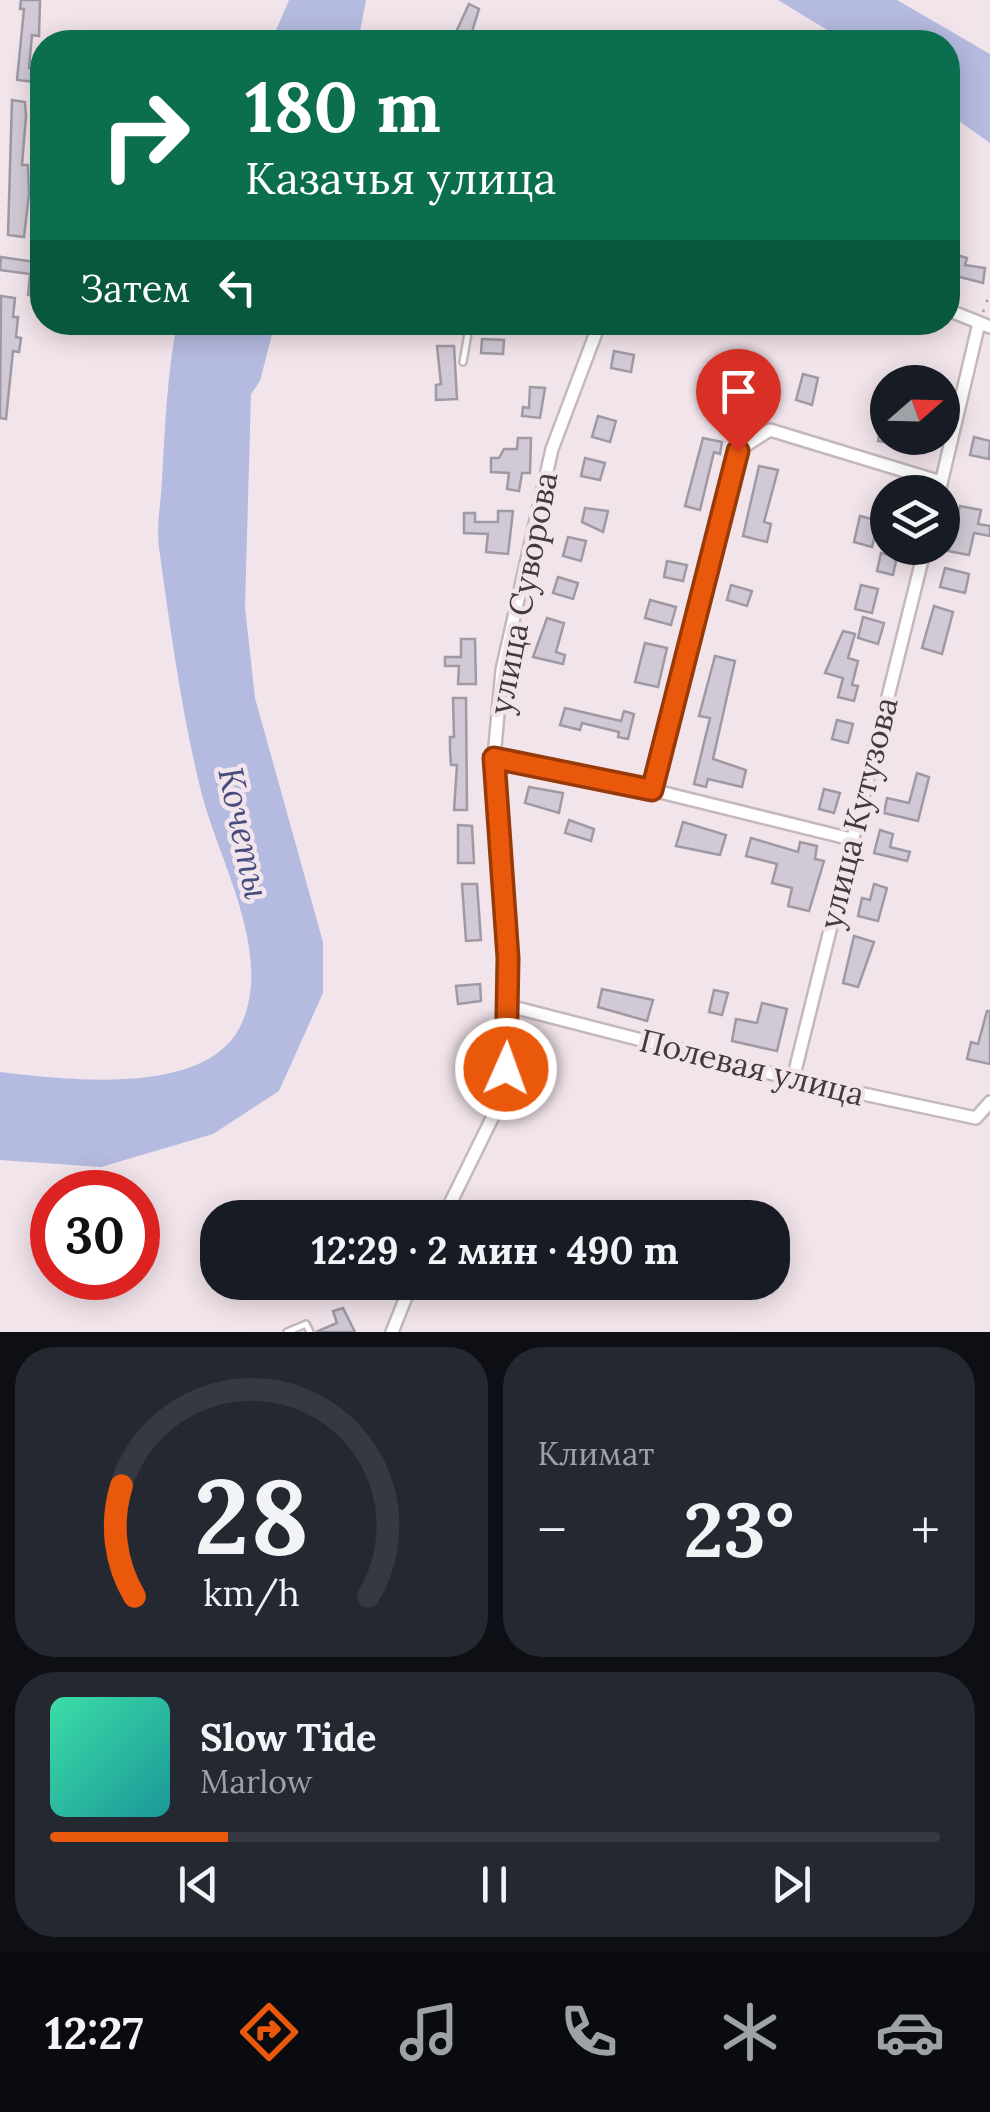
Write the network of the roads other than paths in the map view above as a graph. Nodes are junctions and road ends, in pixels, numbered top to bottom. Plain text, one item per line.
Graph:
1 (960, 315) edge
2 (984, 325) edge
3 (467, 335) edge
4 (595, 335) edge
5 (462, 362) dead end
6 (904, 475) edge
7 (943, 475) edge
8 (921, 565) edge
9 (494, 758) junction
10 (652, 790) junction
11 (851, 838) junction
12 (508, 1006) junction
13 (793, 1079) junction
14 (990, 1102) edge
15 (452, 1200) edge
16 (405, 1300) edge
17 (288, 1332) edge
18 (310, 1332) edge
19 (392, 1332) edge

1 - 2 street
2 - 7 street
3 - 5 lane
4 - 9 street, улица Суворова
6 - 10 street
8 - 11 street, улица Кутузова
9 - 10 street
9 - 12 street, улица Суворова
10 - 11 street
11 - 13 street, улица Кутузова
12 - 13 street, Полевая улица
12 - 15 street, улица Суворова
13 - 14 street, Полевая улица
16 - 19 street
17 - 18 lane

